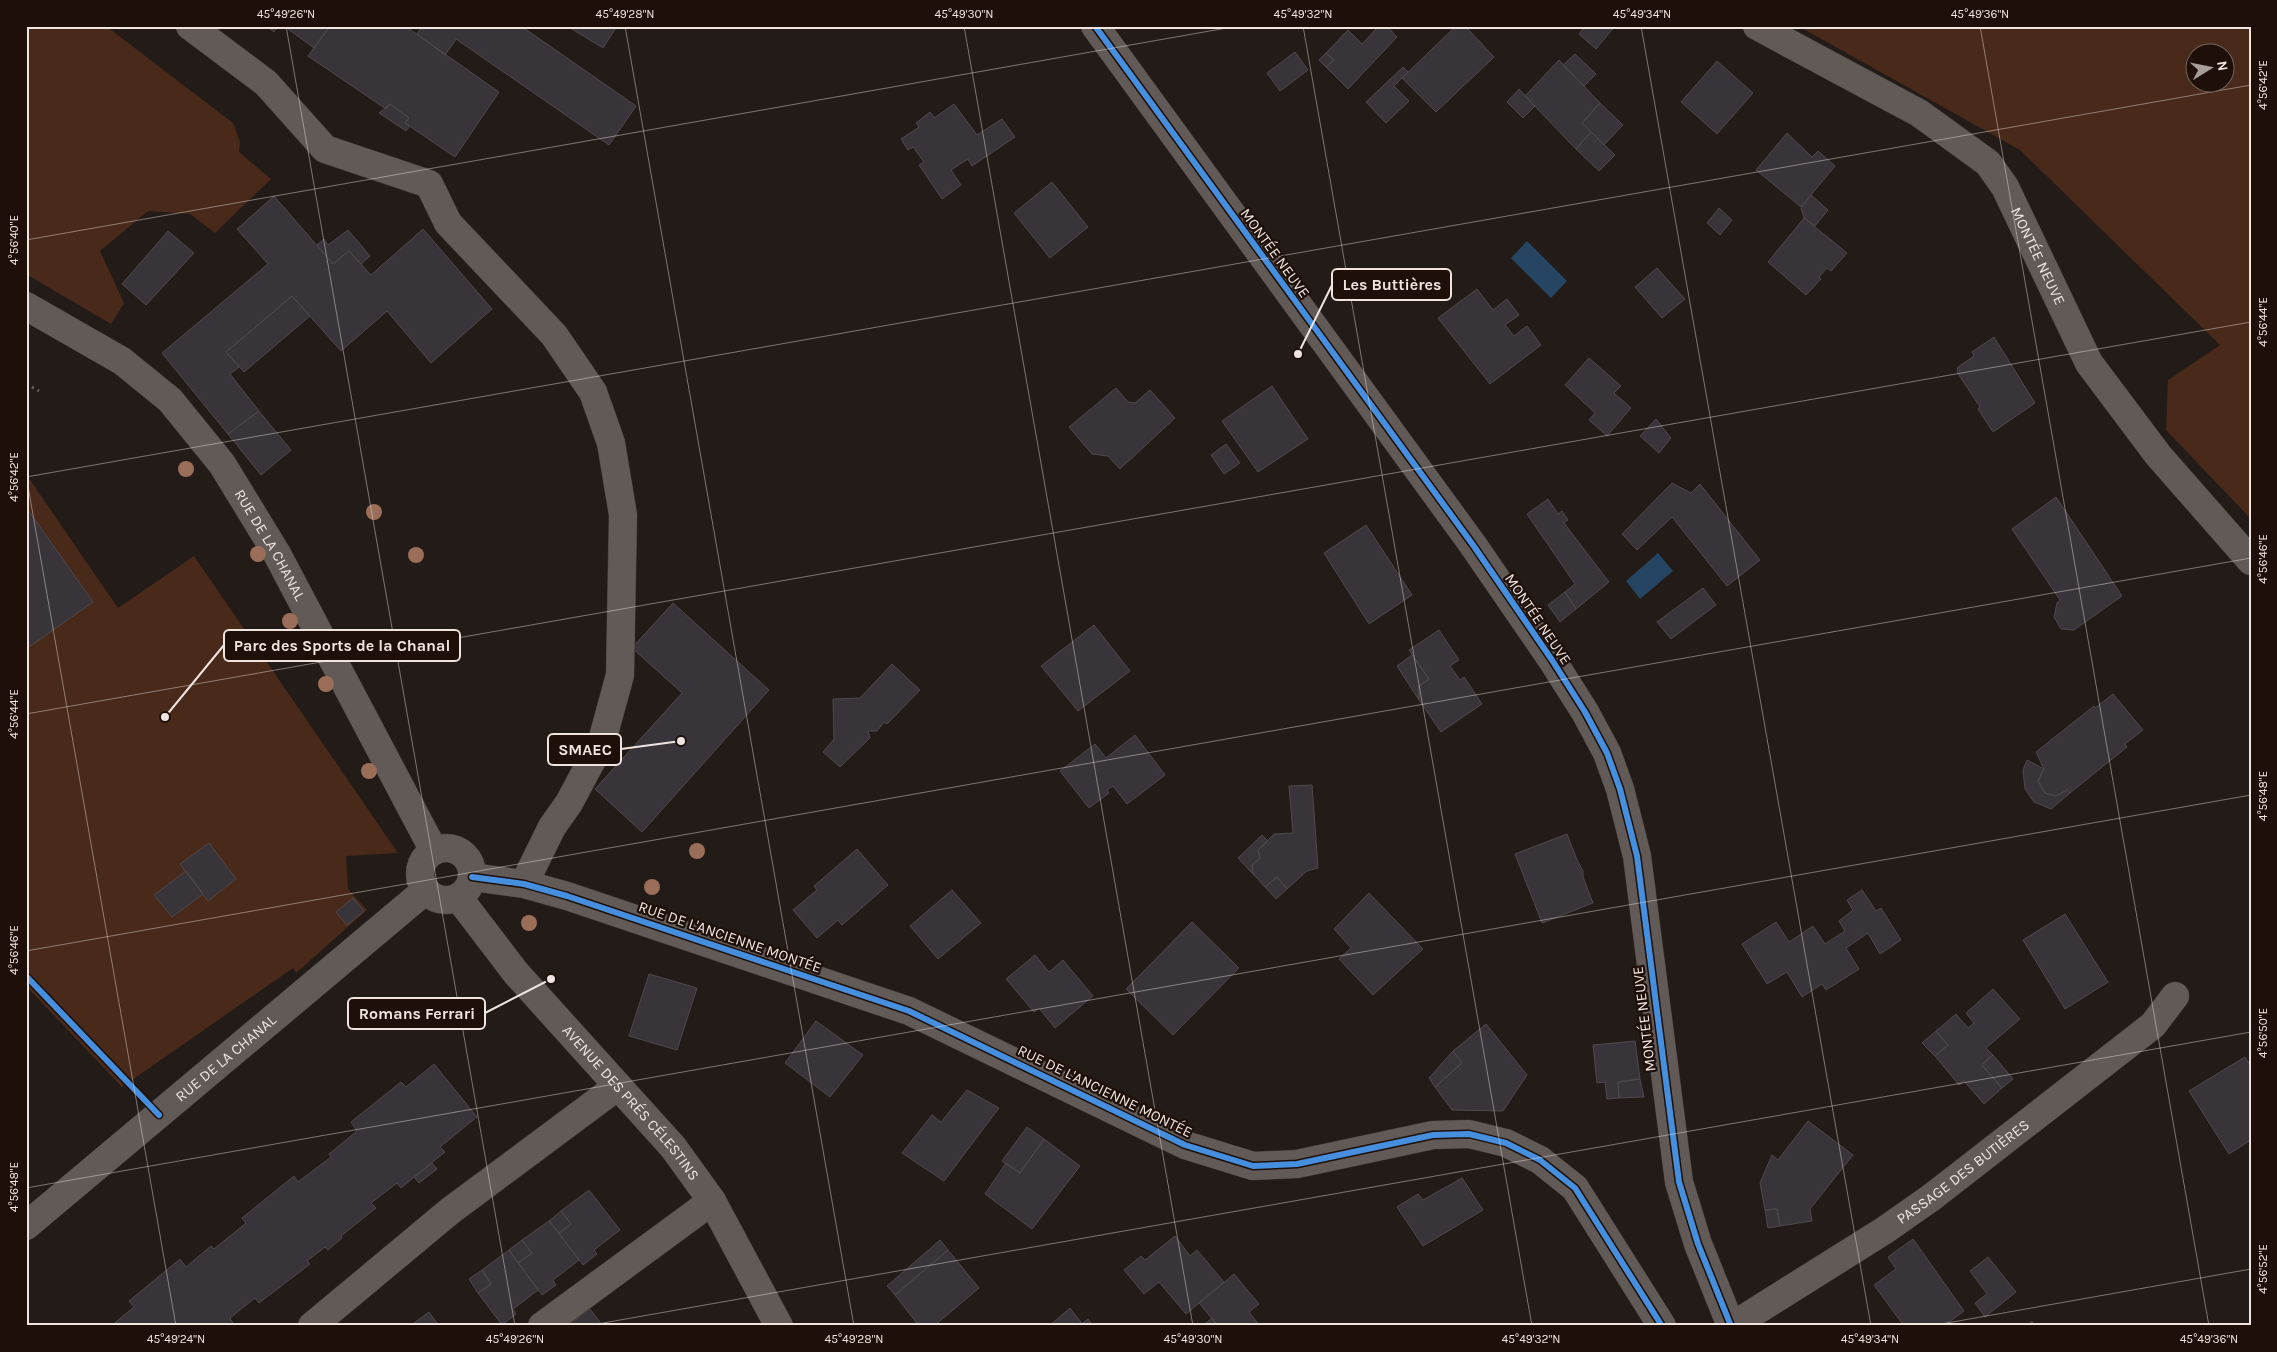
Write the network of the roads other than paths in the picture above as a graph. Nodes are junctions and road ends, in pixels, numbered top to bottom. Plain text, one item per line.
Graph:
1 (190, 26) edge
2 (1095, 26) edge
3 (1757, 26) edge
4 (26, 306) edge
5 (2251, 561) edge
6 (434, 852) junction
7 (524, 884) junction
8 (465, 887) junction
9 (426, 890) junction
10 (2175, 996) dead end
11 (618, 1086) junction
12 (712, 1201) junction
13 (26, 1226) edge
14 (312, 1326) edge
15 (542, 1326) edge
16 (779, 1326) edge
17 (1662, 1326) edge
18 (1731, 1326) edge

1 - 7 street
2 - 18 street, MONTÉE NEUVE
3 - 5 street, MONTÉE NEUVE
4 - 6 street, RUE DE LA CHANAL
6 - 8 street
6 - 9 street
7 - 8 street, RUE DE L'ANCIENNE MONTÉE
7 - 17 street, RUE DE L'ANCIENNE MONTÉE
8 - 9 street
8 - 11 street, AVENUE DES PRÉS CÉLESTINS
9 - 13 street, RUE DE LA CHANAL
10 - 18 street, PASSAGE DES BUTIÈRES
11 - 12 street, AVENUE DES PRÉS CÉLESTINS
11 - 14 street
12 - 15 street
12 - 16 street, AVENUE DES PRÉS CÉLESTINS

